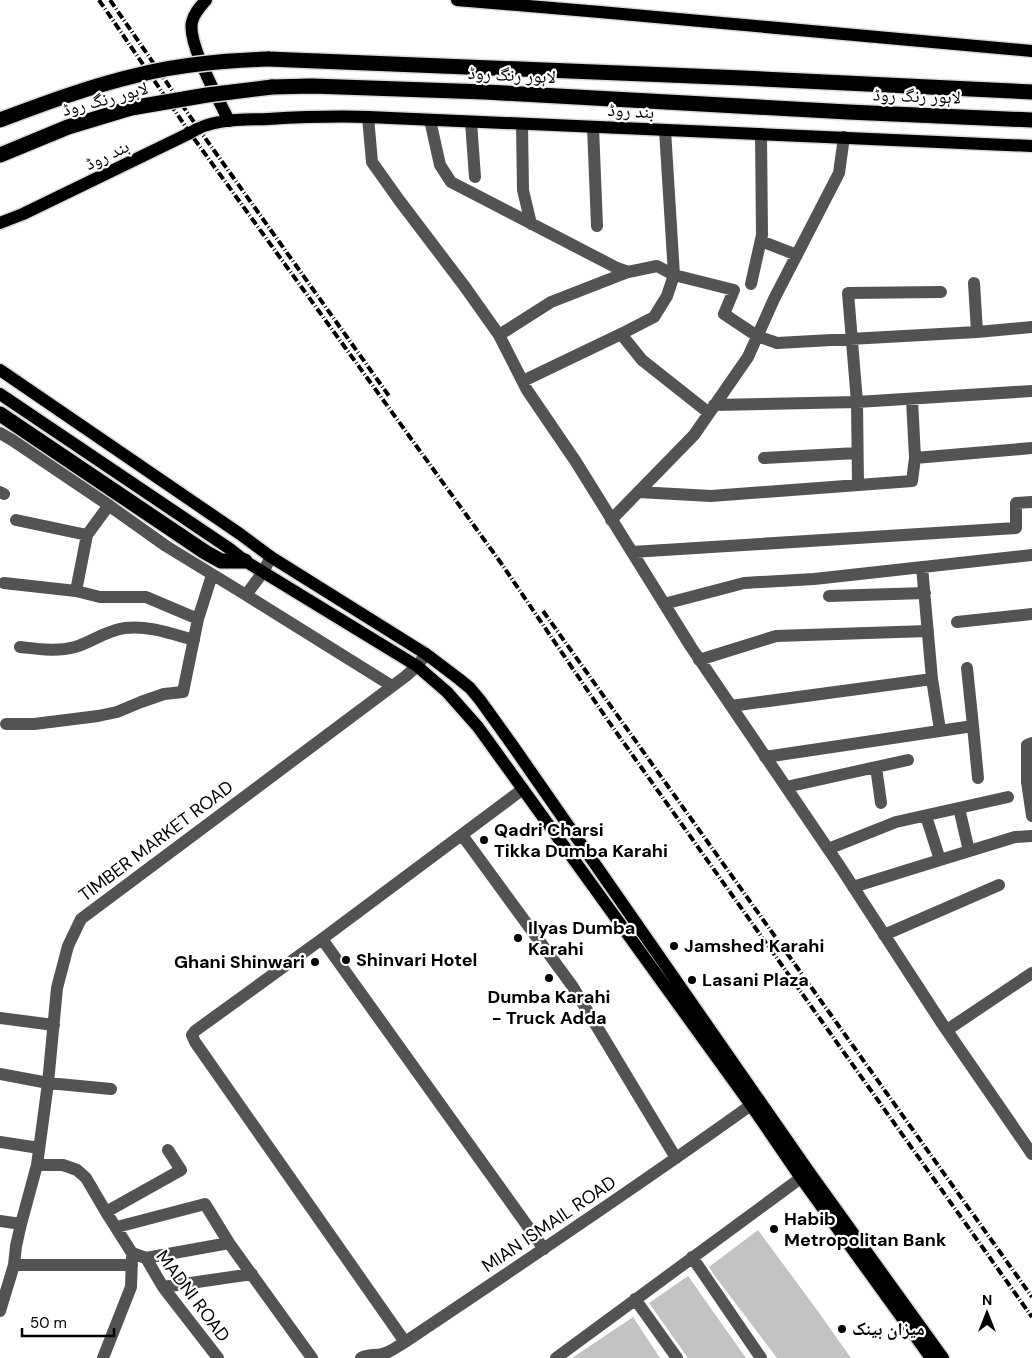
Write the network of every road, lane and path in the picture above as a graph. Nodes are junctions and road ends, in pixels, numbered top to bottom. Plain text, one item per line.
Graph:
1 (206, 0) edge
2 (457, 0) edge
3 (1032, 51) edge
4 (1032, 92) edge
5 (368, 117) junction
6 (0, 120) edge
7 (430, 120) junction
8 (1032, 120) edge
9 (229, 121) junction
10 (471, 122) junction
11 (522, 124) junction
12 (594, 127) junction
13 (665, 130) junction
14 (761, 134) junction
15 (844, 137) junction
16 (1032, 146) edge
17 (0, 155) edge
18 (476, 177) dead end
19 (0, 223) edge
20 (531, 224) junction
21 (597, 226) dead end
22 (761, 241) junction
23 (796, 255) junction
24 (628, 272) junction
25 (674, 275) junction
26 (974, 283) dead end
27 (751, 284) dead end
28 (941, 292) dead end
29 (1032, 326) edge
30 (977, 332) junction
31 (621, 334) junction
32 (499, 335) junction
33 (757, 336) junction
34 (852, 339) junction
35 (0, 370) edge
36 (523, 381) junction
37 (1032, 391) edge
38 (0, 394) edge
39 (912, 398) junction
40 (856, 402) junction
41 (712, 409) junction
42 (0, 414) edge
43 (0, 433) edge
44 (1032, 448) edge
45 (856, 453) junction
46 (764, 458) dead end
47 (915, 458) junction
48 (858, 485) junction
49 (638, 492) junction
50 (1032, 502) edge
51 (109, 505) junction
52 (16, 520) dead end
53 (611, 520) junction
54 (87, 534) junction
55 (240, 534) junction
56 (632, 552) junction
57 (226, 555) junction
58 (1032, 555) edge
59 (271, 557) junction
60 (245, 561) joint
61 (922, 567) junction
62 (263, 572) junction
63 (212, 574) junction
64 (4, 582) dead end
65 (76, 591) junction
66 (925, 593) junction
67 (246, 595) junction
68 (829, 596) dead end
69 (664, 604) junction
70 (1032, 614) edge
71 (198, 619) junction
72 (958, 622) dead end
73 (928, 631) junction
74 (194, 640) junction
75 (20, 647) dead end
76 (426, 654) junction
77 (699, 660) junction
78 (417, 666) junction
79 (967, 668) dead end
80 (932, 678) junction
81 (392, 686) junction
82 (730, 706) junction
83 (6, 724) dead end
84 (973, 726) junction
85 (940, 730) junction
86 (1032, 743) edge
87 (766, 757) junction
88 (908, 760) dead end
89 (876, 767) junction
90 (978, 778) dead end
91 (786, 787) junction
92 (523, 789) junction
93 (1008, 797) dead end
94 (881, 803) dead end
95 (959, 808) junction
96 (926, 816) junction
97 (1032, 816) edge
98 (462, 835) junction
99 (1032, 836) edge
100 (828, 849) junction
101 (969, 851) junction
102 (940, 860) junction
103 (999, 885) dead end
104 (853, 887) junction
105 (884, 935) junction
106 (322, 939) junction
107 (1032, 973) edge
108 (0, 1018) edge
109 (54, 1024) junction
110 (947, 1030) junction
111 (0, 1074) edge
112 (48, 1082) junction
113 (110, 1089) dead end
114 (750, 1105) junction
115 (0, 1142) edge
116 (40, 1148) junction
117 (168, 1150) dead end
118 (1032, 1154) edge
119 (676, 1158) junction
120 (37, 1165) junction
121 (805, 1175) junction
122 (106, 1212) junction
123 (0, 1221) edge
124 (20, 1224) junction
125 (116, 1227) junction
126 (229, 1243) junction
127 (544, 1249) junction
128 (692, 1257) junction
129 (146, 1258) junction
130 (132, 1259) junction
131 (14, 1265) junction
132 (252, 1274) junction
133 (5, 1280) edge
134 (163, 1287) junction
135 (635, 1299) junction
136 (0, 1310) edge
137 (405, 1342) junction
138 (103, 1358) edge
139 (218, 1358) edge
140 (312, 1358) edge
141 (361, 1358) edge
142 (556, 1358) edge
143 (677, 1358) edge
144 (761, 1358) edge
145 (930, 1358) edge
146 (943, 1358) edge

1 - 9 main road
2 - 3 main road
4 - 6 highway, لاہور رنگ روڈ, bridge
5 - 7 main road, بند روڈ
5 - 9 main road, بند روڈ
5 - 32 street
7 - 10 main road, بند روڈ
7 - 20 street
8 - 17 highway, لاہور رنگ روڈ, bridge
9 - 19 main road, بند روڈ
10 - 11 main road, بند روڈ
10 - 18 street
11 - 12 main road, بند روڈ
11 - 20 street
12 - 13 main road, بند روڈ
12 - 21 street
13 - 14 main road, بند روڈ
13 - 25 street
14 - 15 main road, بند روڈ
14 - 22 street
15 - 16 main road, بند روڈ
15 - 23 street
20 - 24 street
22 - 23 street
22 - 27 street
23 - 33 street
24 - 25 street
24 - 32 street
25 - 31 street
25 - 33 street
26 - 30 street
28 - 34 street
29 - 30 street
30 - 34 street
31 - 36 street
31 - 41 street
32 - 36 street
33 - 34 street
33 - 41 street
34 - 40 street
35 - 55 main road
36 - 53 street
37 - 39 street
38 - 57 main road
39 - 40 street
39 - 47 street
40 - 41 street
40 - 45 street
41 - 49 street
42 - 57 highway
43 - 51 street
44 - 47 street
45 - 46 street
45 - 48 street
47 - 48 street
48 - 49 street
49 - 53 street
50 - 56 street
51 - 54 street
51 - 63 street
52 - 54 street
53 - 56 street
54 - 65 street
55 - 57 main road
55 - 59 main road
56 - 69 street
57 - 60 highway
58 - 61 street
59 - 62 street
59 - 76 main road
60 - 62 main road
61 - 66 street
61 - 69 street
62 - 67 street
62 - 78 main road
63 - 67 street
63 - 71 street
64 - 65 street
65 - 71 street
66 - 68 street
66 - 73 street
67 - 81 street
69 - 77 street
70 - 72 street
71 - 74 street
73 - 77 street
73 - 80 street
74 - 75 street
74 - 83 street
76 - 78 street, TIMBER MARKET ROAD
76 - 121 main road
77 - 82 street
78 - 81 street, TIMBER MARKET ROAD
78 - 92 main road
79 - 84 street
80 - 82 street
80 - 85 street
81 - 109 street, TIMBER MARKET ROAD
82 - 87 street
84 - 85 street
84 - 90 street
85 - 87 street
86 - 97 street
87 - 91 street
88 - 89 street
89 - 91 street
89 - 94 street
91 - 100 street
92 - 98 street
92 - 114 main road
93 - 95 street
95 - 96 street
95 - 101 street
96 - 100 street
96 - 102 street
98 - 106 street
98 - 119 street
99 - 101 street
100 - 104 street
101 - 102 street
102 - 104 street
103 - 105 street
104 - 105 street
105 - 110 street
106 - 127 street
106 - 137 street
107 - 110 street
108 - 109 street
109 - 112 street, TIMBER MARKET ROAD
110 - 118 street
111 - 112 street
112 - 113 street
112 - 116 street, TIMBER MARKET ROAD
114 - 119 street, MIAN ISMAIL ROAD
114 - 121 main road
115 - 116 street
116 - 120 street, TIMBER MARKET ROAD
117 - 122 street
119 - 127 street, MIAN ISMAIL ROAD
120 - 122 street, MADNI ROAD
120 - 124 street, TIMBER MARKET ROAD
121 - 128 street
121 - 145 main road
121 - 146 main road
122 - 125 street, MADNI ROAD
123 - 124 street
124 - 131 street, TIMBER MARKET ROAD
125 - 126 street
125 - 130 street, MADNI ROAD
126 - 129 street
126 - 132 street
127 - 137 street, MIAN ISMAIL ROAD
128 - 135 street
128 - 144 street
129 - 130 street, MADNI ROAD
129 - 134 street, MADNI ROAD
130 - 131 street
130 - 138 street
131 - 133 street, TIMBER MARKET ROAD
132 - 134 street
132 - 140 street
133 - 136 street, TIMBER MARKET ROAD
134 - 139 street, MADNI ROAD
135 - 142 street
135 - 143 street
137 - 141 street, MIAN ISMAIL ROAD

